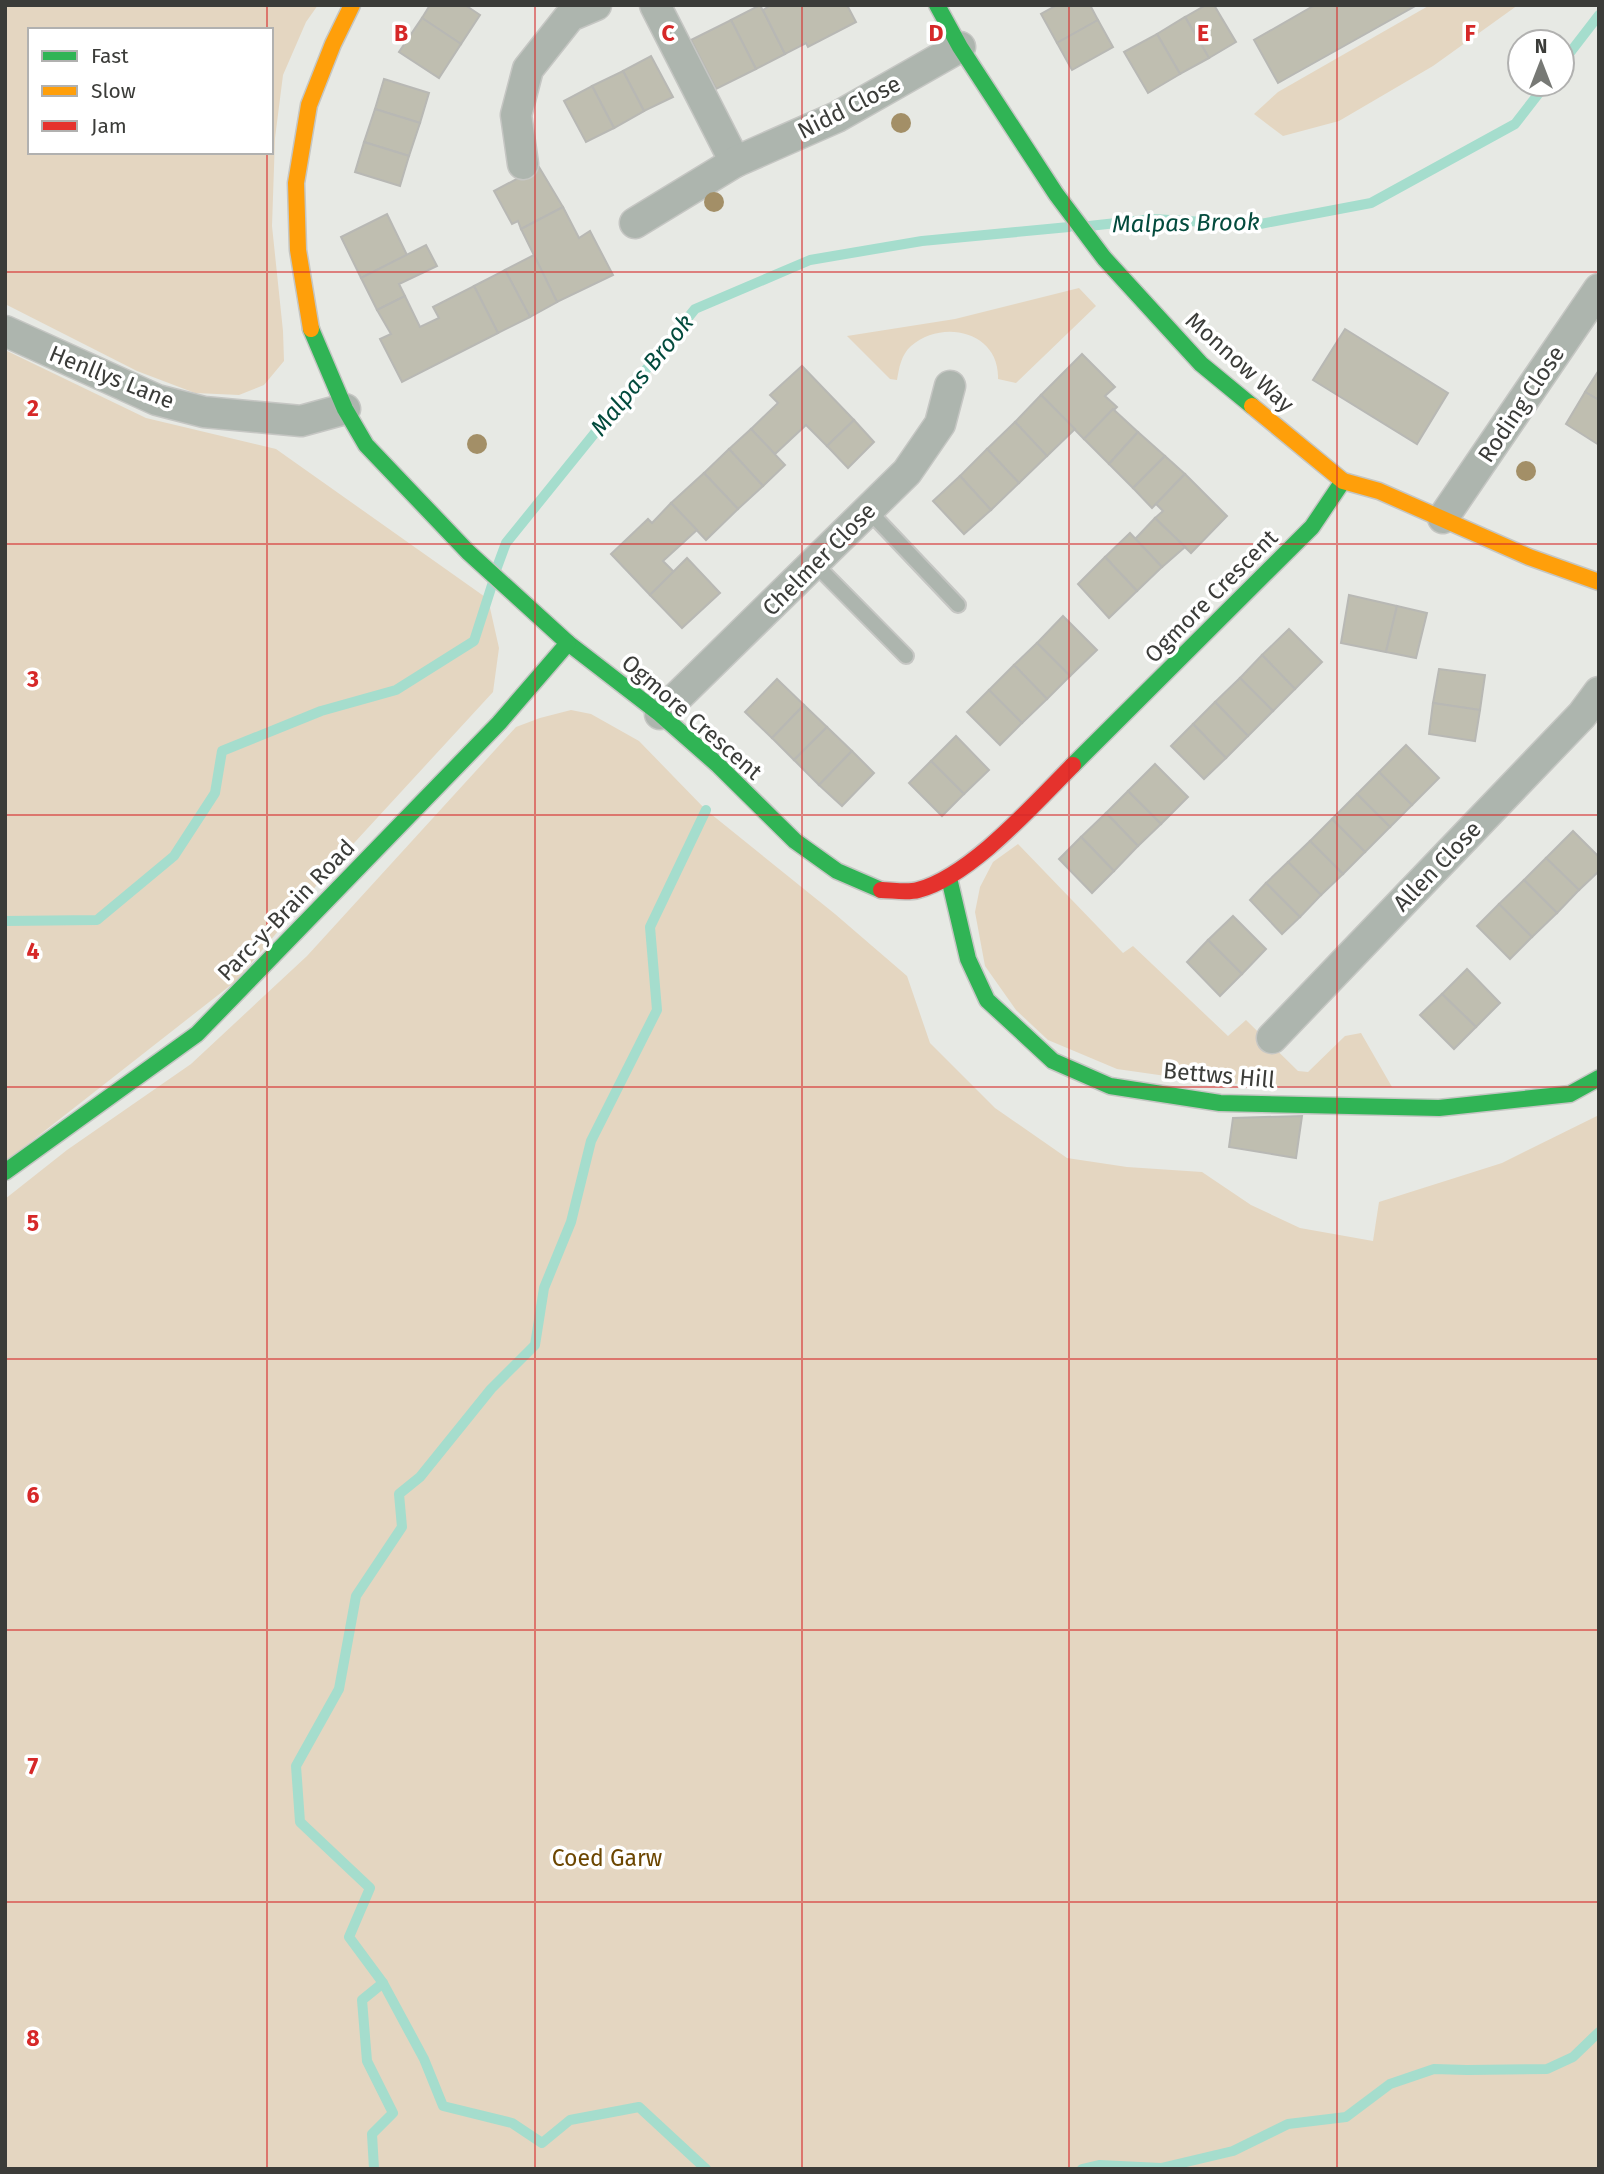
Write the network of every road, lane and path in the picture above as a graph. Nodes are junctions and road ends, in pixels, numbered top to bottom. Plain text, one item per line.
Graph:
1 (352, 5) edge
2 (596, 5) edge
3 (655, 5) edge
4 (937, 5) edge
5 (960, 47) junction
6 (735, 162) junction
7 (523, 164) dead end
8 (635, 223) dead end
9 (1599, 289) edge
10 (5, 331) edge
11 (950, 386) dead end
12 (345, 408) junction
13 (1343, 481) junction
14 (868, 510) junction
15 (1443, 518) junction
16 (815, 564) junction
17 (1599, 582) edge
18 (958, 605) dead end
19 (568, 643) junction
20 (906, 656) dead end
21 (1599, 692) edge
22 (660, 714) junction
23 (949, 878) junction
24 (1272, 1038) dead end
25 (1599, 1078) edge
26 (5, 1172) edge

1 - 12 street, Ogmore Crescent
2 - 7 street
3 - 6 street
4 - 5 street, Monnow Way
5 - 6 street, Nidd Close
5 - 13 street, Monnow Way
6 - 8 street, Nidd Close
9 - 15 street, Roding Close
10 - 12 street, Henllys Lane
11 - 14 street, Chelmer Close
12 - 19 street, Ogmore Crescent
13 - 15 street, Monnow Way
13 - 23 street, Ogmore Crescent
14 - 16 street, Chelmer Close
14 - 18 lane
15 - 17 street, Monnow Way
16 - 20 lane
16 - 22 street, Chelmer Close
19 - 22 street, Ogmore Crescent
19 - 26 street, Parc-y-Brain Road
21 - 24 street, Allen Close
22 - 23 street, Ogmore Crescent
23 - 25 street, Bettws Hill

